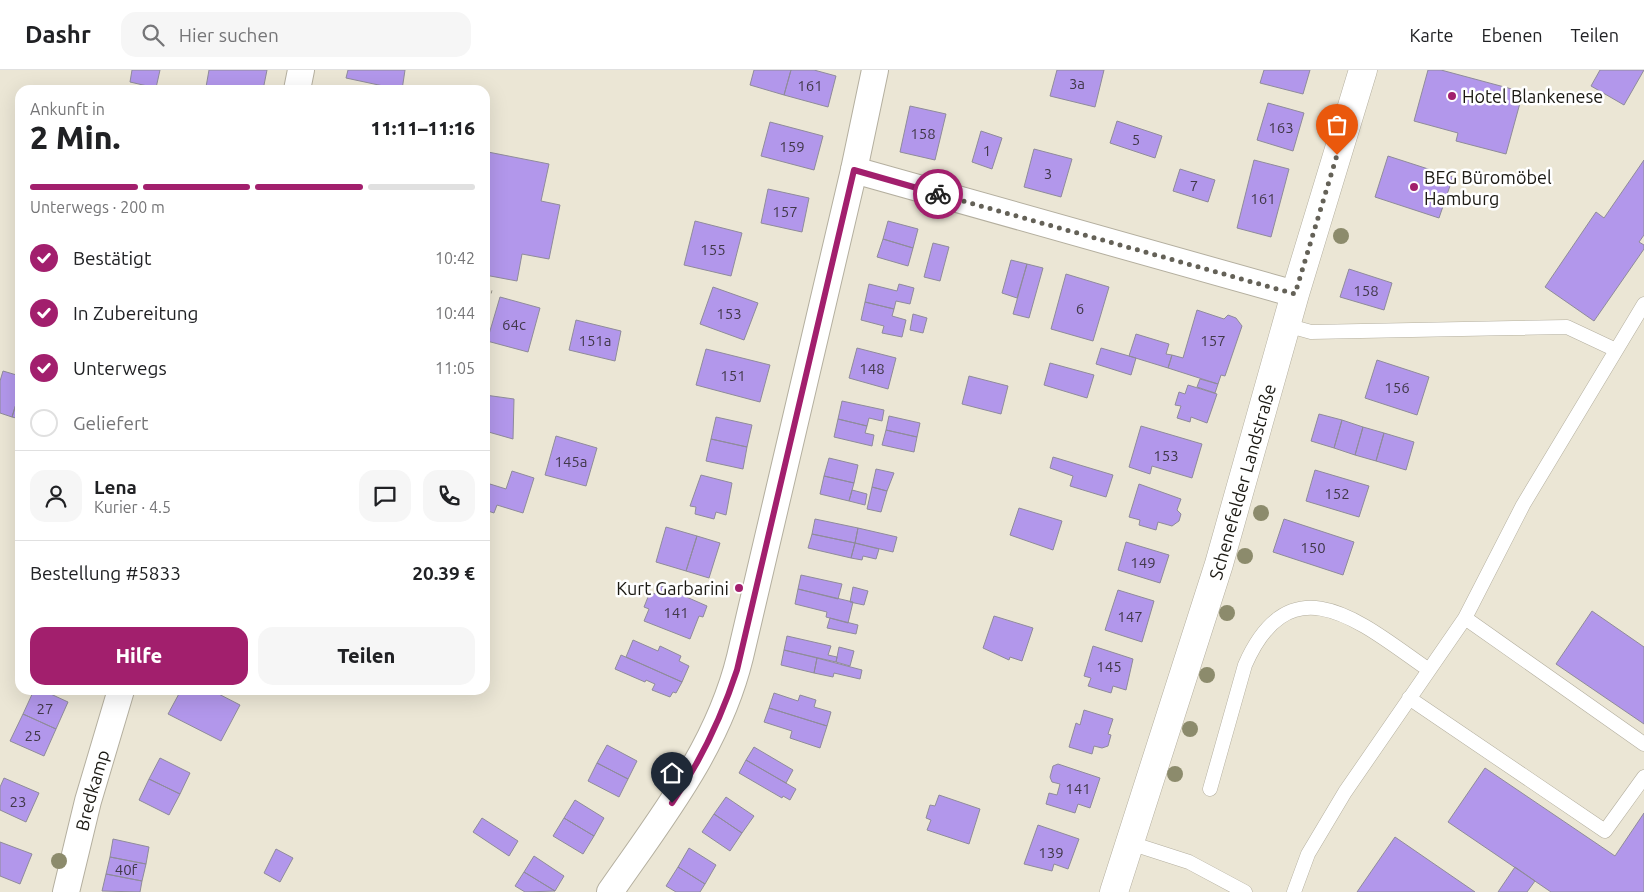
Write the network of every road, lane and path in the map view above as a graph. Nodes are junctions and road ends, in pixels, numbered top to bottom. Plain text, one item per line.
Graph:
1 (301, 70) edge
2 (875, 70) edge
3 (1363, 70) edge
4 (298, 85) edge
5 (854, 170) junction
6 (1295, 294) junction
7 (1644, 304) edge
8 (1286, 325) junction
9 (1616, 350) junction
10 (1465, 618) junction
11 (1429, 670) junction
12 (120, 695) edge
13 (1409, 698) junction
14 (1644, 744) edge
15 (1644, 777) edge
16 (1210, 789) dead end
17 (1130, 843) junction
18 (66, 892) edge
19 (610, 892) edge
20 (1114, 892) edge
21 (1245, 892) edge
22 (1294, 892) edge

1 - 4 street
2 - 5 street
3 - 6 street, Schenefelder Landstraße
5 - 6 street
5 - 19 street
6 - 8 street, Schenefelder Landstraße
7 - 9 lane
8 - 9 lane
8 - 17 street, Schenefelder Landstraße
9 - 10 lane
10 - 11 lane
10 - 14 lane
11 - 13 lane
11 - 16 lane
12 - 18 street, Bredkamp
13 - 15 lane
13 - 22 lane
17 - 20 street, Schenefelder Landstraße
17 - 21 lane

